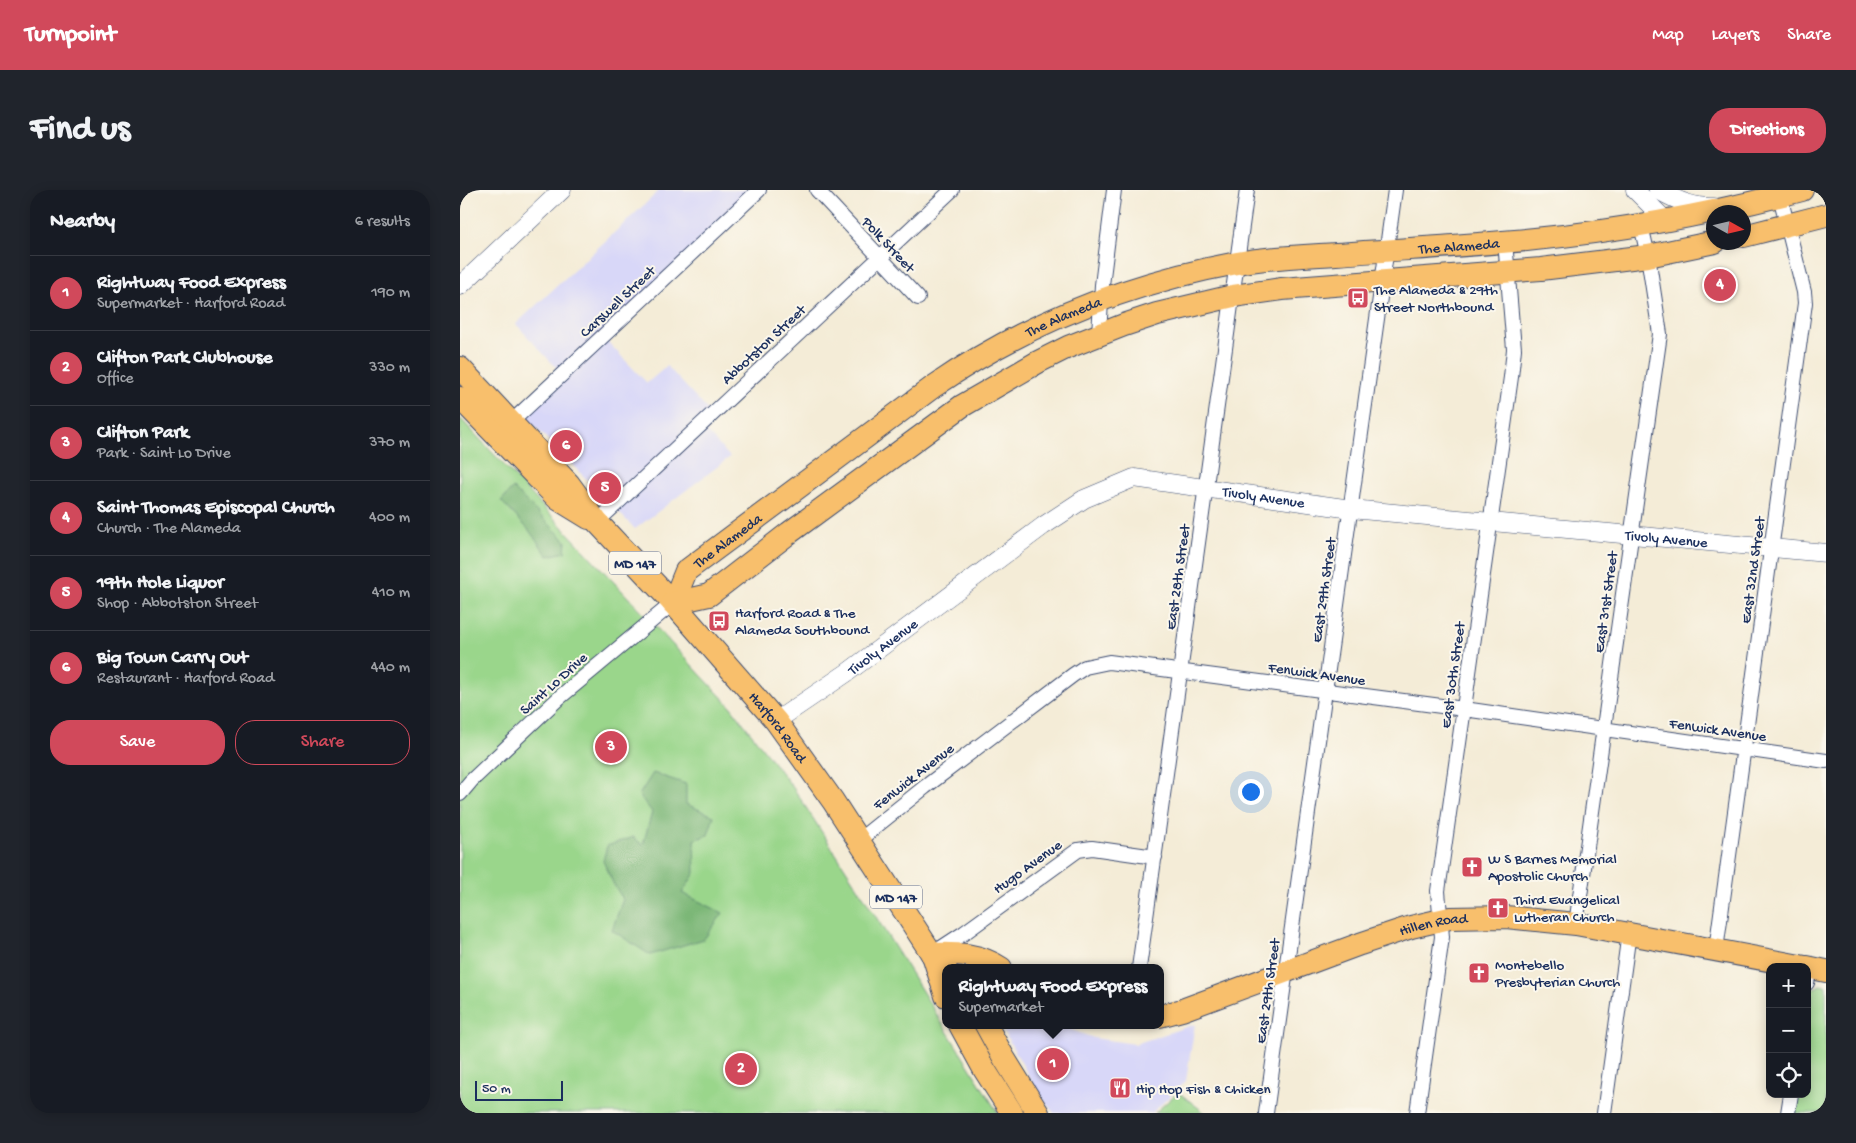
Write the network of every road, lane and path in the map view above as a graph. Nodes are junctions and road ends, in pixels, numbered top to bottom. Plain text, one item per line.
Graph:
1 (562, 190) edge
2 (759, 190) edge
3 (817, 190) edge
4 (952, 190) edge
5 (1114, 190) edge
6 (1247, 190) edge
7 (1394, 190) edge
8 (1635, 190) edge
9 (1658, 190) edge
10 (1802, 190) edge
11 (1780, 196) junction
12 (1744, 205) edge
13 (1706, 206) edge
14 (1706, 212) edge
15 (1826, 215) edge
16 (1666, 220) junction
17 (1641, 225) junction
18 (1788, 226) junction
19 (1751, 234) edge
20 (1505, 241) junction
21 (1706, 242) edge
22 (1706, 245) edge
23 (1386, 250) junction
24 (1648, 256) junction
25 (880, 257) junction
26 (1237, 263) junction
27 (1508, 272) junction
28 (1383, 281) junction
29 (460, 286) edge
30 (1233, 296) junction
31 (918, 298) dead end
32 (1101, 300) junction
33 (1099, 334) junction
34 (460, 368) edge
35 (460, 398) edge
36 (504, 429) junction
37 (1206, 488) junction
38 (1351, 509) junction
39 (597, 522) junction
40 (1490, 522) junction
41 (1631, 535) junction
42 (1772, 548) junction
43 (1826, 553) edge
44 (673, 603) junction
45 (1180, 671) junction
46 (1325, 690) junction
47 (1464, 709) junction
48 (776, 721) junction
49 (1603, 729) junction
50 (1743, 749) junction
51 (1826, 761) edge
52 (460, 794) edge
53 (859, 840) junction
54 (1155, 857) junction
55 (1440, 919) junction
56 (1576, 924) junction
57 (1629, 933) junction
58 (1716, 950) junction
59 (939, 961) edge
60 (1775, 963) edge
61 (994, 964) edge
62 (1140, 964) edge
63 (1286, 970) junction
64 (942, 976) edge
65 (1164, 1015) edge
66 (962, 1029) edge
67 (988, 1029) edge
68 (1790, 1098) edge
69 (1012, 1113) edge
70 (1038, 1113) edge
71 (1266, 1113) edge
72 (1417, 1113) edge
73 (1604, 1113) edge
74 (1788, 1113) edge

1 - 29 street
2 - 36 street, Carswell Street
3 - 25 street, Polk Street
4 - 25 street, Abbotston Street
5 - 32 street
6 - 26 street, East 28th Street
7 - 23 street, East 29th Street
8 - 16 street
8 - 17 street
9 - 13 street
10 - 11 main road, The Alameda
11 - 12 main road, The Alameda
11 - 18 street, East 32nd Street
14 - 16 main road, The Alameda
15 - 18 main road
16 - 17 main road, The Alameda
16 - 21 main road
17 - 20 main road, The Alameda
17 - 24 street, East 31st Street
18 - 19 main road
18 - 42 street, East 32nd Street
20 - 23 main road, The Alameda
20 - 27 street, East 30th Street
22 - 24 main road, The Alameda
23 - 26 main road, The Alameda
23 - 28 street, East 29th Street
24 - 27 main road, The Alameda
24 - 41 street, East 31st Street
25 - 31 street, Polk Street
25 - 39 street, Abbotston Street
26 - 30 street, East 28th Street
26 - 32 main road, The Alameda
27 - 28 main road, The Alameda
27 - 40 street, East 30th Street
28 - 30 main road, The Alameda
28 - 38 street, East 29th Street
30 - 33 main road, The Alameda
30 - 37 street, East 28th Street
32 - 33 street
32 - 44 main road, The Alameda
33 - 44 main road, The Alameda
34 - 36 main road, Harford Road / MD 147
35 - 36 main road, Harford Road / MD 147
36 - 39 main road, Harford Road / MD 147
37 - 38 street, Tivoly Avenue
37 - 45 street, East 28th Street
37 - 48 street, Tivoly Avenue
38 - 40 street, Tivoly Avenue
38 - 46 street, East 29th Street
39 - 44 main road, Harford Road / MD 147
40 - 41 street, Tivoly Avenue
40 - 47 street, East 30th Street
41 - 42 street, Tivoly Avenue
41 - 49 street, East 31st Street
42 - 43 street, Tivoly Avenue
42 - 50 street, East 32nd Street
44 - 48 main road, Harford Road / MD 147
44 - 52 street, Saint Lo Drive
45 - 46 street, Fenwick Avenue
45 - 53 street, Fenwick Avenue
45 - 54 street, East 28th Street
46 - 47 street, Fenwick Avenue
46 - 63 street, East 29th Street
47 - 49 street, Fenwick Avenue
47 - 55 street, East 30th Street
48 - 53 main road, Harford Road / MD 147
49 - 50 street, Fenwick Avenue
49 - 56 street, East 31st Street
50 - 51 street, Fenwick Avenue
50 - 58 street, East 32nd Street
53 - 59 main road, Harford Road / MD 147
54 - 59 street, Hugo Avenue
54 - 62 street, East 28th Street
55 - 56 main road, Hillen Road
55 - 63 main road, Hillen Road
55 - 72 street, East 30th Street
56 - 57 main road, Hillen Road
57 - 58 main road, Hillen Road
57 - 73 street
58 - 60 main road, Hillen Road
59 - 61 main road
59 - 64 main road, Harford Road
63 - 65 main road, Hillen Road
63 - 71 street, East 29th Street
66 - 69 main road
67 - 70 main road
68 - 74 street

